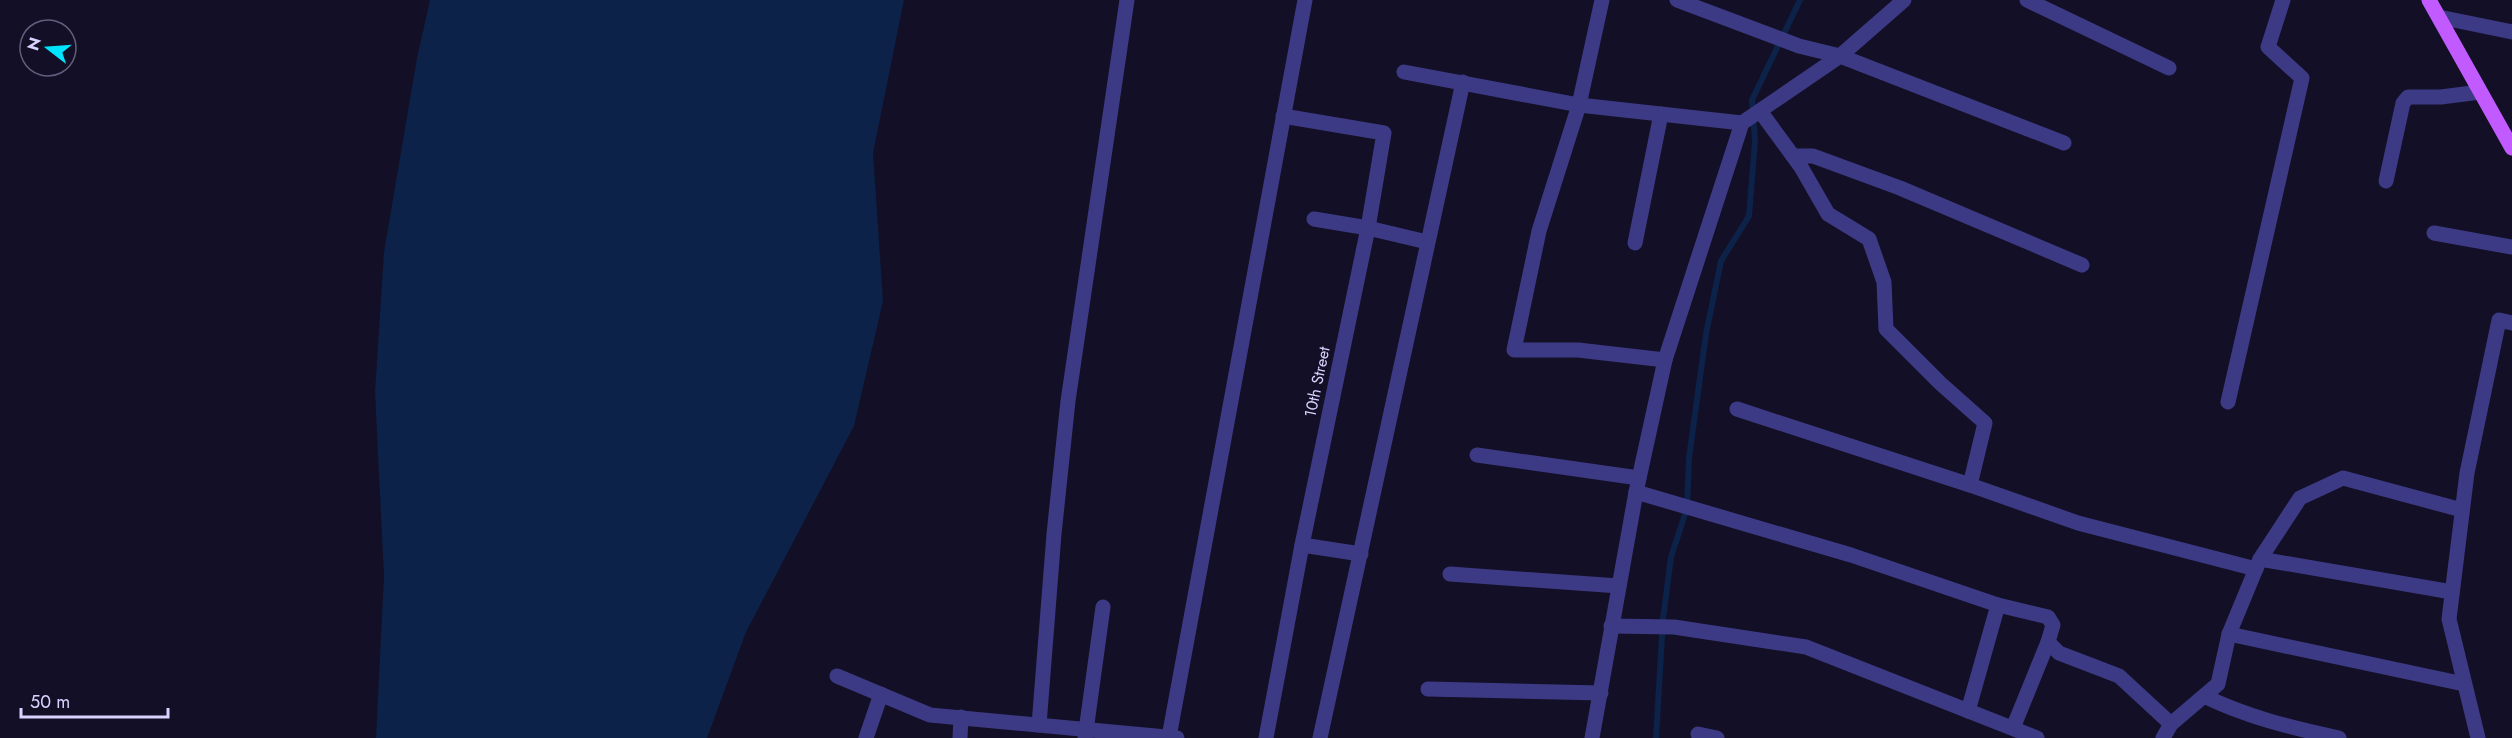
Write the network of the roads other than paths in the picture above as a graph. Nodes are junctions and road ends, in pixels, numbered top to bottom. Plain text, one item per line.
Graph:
1 (1127, 0) edge
2 (1305, 0) edge
3 (1602, 0) edge
4 (1904, 0) edge
5 (2027, 0) edge
6 (2283, 0) edge
7 (2429, 0) edge
8 (1684, 1) edge
9 (2439, 17) junction
10 (2512, 32) edge
11 (1840, 56) junction
12 (2169, 68) dead end
13 (1404, 72) dead end
14 (1463, 82) junction
15 (2480, 92) junction
16 (1579, 105) junction
17 (1661, 114) junction
18 (1283, 116) junction
19 (1751, 117) junction
20 (2064, 143) dead end
21 (2512, 148) edge
22 (1793, 156) junction
23 (2386, 181) dead end
24 (1314, 219) dead end
25 (1368, 228) junction
26 (2434, 233) dead end
27 (1427, 242) junction
28 (1635, 243) dead end
29 (2512, 247) edge
30 (2082, 265) dead end
31 (2512, 323) edge
32 (1665, 360) junction
33 (2228, 402) dead end
34 (1737, 409) dead end
35 (1477, 455) dead end
36 (1637, 485) junction
37 (1970, 485) junction
38 (2462, 510) junction
39 (1302, 545) junction
40 (1361, 554) junction
41 (2258, 564) junction
42 (1450, 573) dead end
43 (1619, 585) junction
44 (2452, 592) junction
45 (1998, 605) junction
46 (1103, 607) dead end
47 (1611, 626) junction
48 (2229, 634) junction
49 (2048, 642) junction
50 (837, 675) dead end
51 (2464, 684) junction
52 (1428, 689) dead end
53 (1600, 693) junction
54 (881, 694) junction
55 (2204, 696) junction
56 (1968, 711) junction
57 (962, 717) junction
58 (2171, 724) junction
59 (1039, 725) junction
60 (2013, 728) junction
61 (1086, 734) edge
62 (1698, 734) dead end
63 (866, 738) edge
64 (960, 738) edge
65 (1173, 738) edge
66 (1266, 738) edge
67 (1320, 738) edge
68 (1592, 738) edge
69 (1717, 738) edge
70 (2037, 738) edge
71 (2163, 738) edge
72 (2339, 738) edge
73 (2478, 738) edge

1 - 59 street
2 - 18 street
3 - 16 street
4 - 11 street
5 - 12 street
6 - 33 street
7 - 9 main road
8 - 11 street
9 - 10 street
9 - 15 main road
11 - 19 street
11 - 20 street
13 - 14 street
14 - 16 street
14 - 27 street
15 - 21 main road
15 - 23 street
16 - 17 street
16 - 32 street
17 - 19 street
17 - 28 street
18 - 25 street, 10th Street
18 - 65 street
19 - 22 street
19 - 32 street
22 - 30 street
22 - 37 street
24 - 25 street
25 - 27 street
25 - 39 street, 10th Street
26 - 29 street
27 - 40 street
31 - 38 street
32 - 36 street
34 - 37 street
35 - 36 street
36 - 43 street
36 - 45 street
37 - 41 street
38 - 41 street
38 - 44 street
39 - 40 street
39 - 66 street, 10th Street
40 - 67 street
41 - 44 street
41 - 48 street
42 - 43 street
43 - 47 street
44 - 51 street
45 - 49 street
45 - 56 street
46 - 61 street
47 - 53 street
47 - 56 street
48 - 51 street
48 - 55 street
49 - 58 street
49 - 60 street
50 - 54 street
51 - 73 street
52 - 53 street
53 - 68 street
54 - 57 street
54 - 63 street
55 - 58 street
55 - 72 street
56 - 60 street
57 - 59 street
57 - 64 street
58 - 71 street
59 - 61 street
60 - 70 street
61 - 65 street
62 - 69 street

